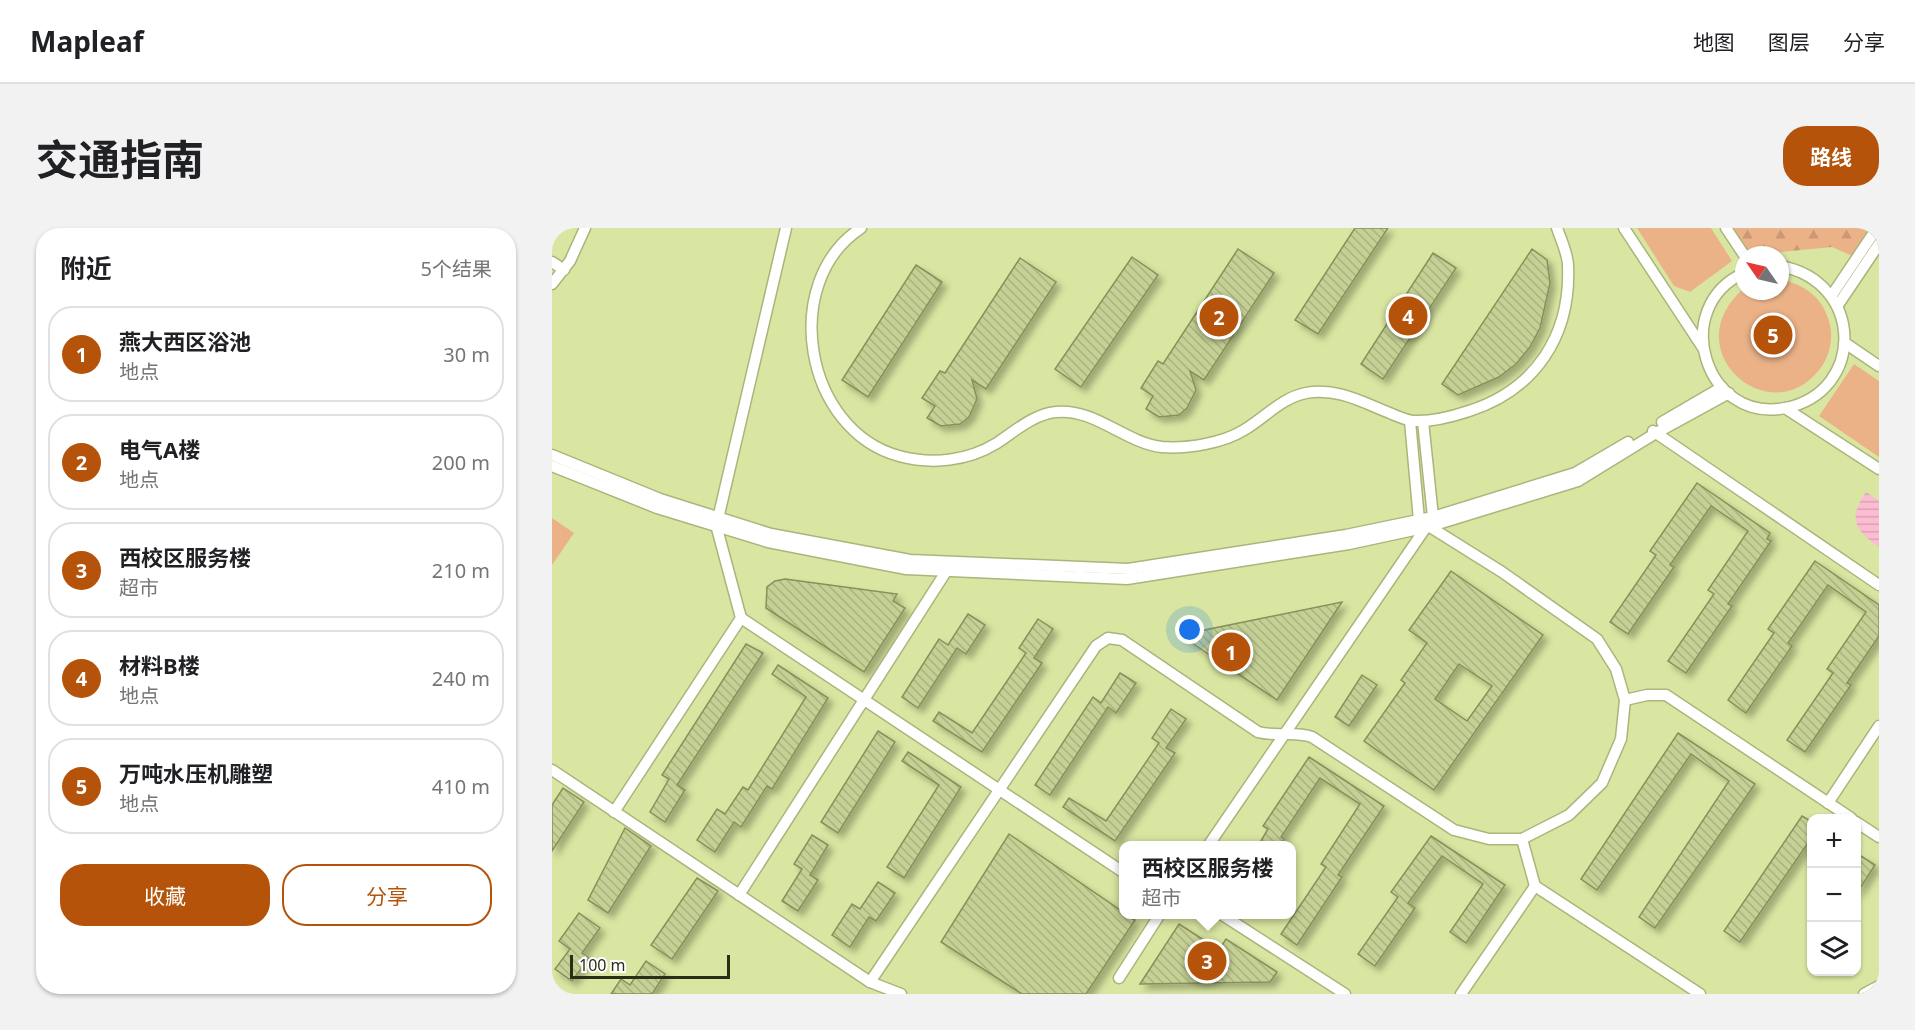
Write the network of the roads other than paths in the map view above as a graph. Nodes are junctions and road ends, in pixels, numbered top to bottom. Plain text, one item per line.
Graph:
1 (585, 228) edge
2 (786, 228) edge
3 (861, 228) edge
4 (1557, 228) edge
5 (1624, 228) edge
6 (1726, 228) edge
7 (1877, 228) edge
8 (1879, 244) edge
9 (1738, 246) edge
10 (552, 262) edge
11 (1789, 268) edge
12 (564, 270) junction
13 (1735, 279) edge
14 (552, 284) edge
15 (1832, 295) junction
16 (1838, 305) junction
17 (1845, 343) junction
18 (1703, 348) junction
19 (1879, 366) edge
20 (1725, 390) junction
21 (1785, 408) junction
22 (1410, 421) junction
23 (1423, 421) junction
24 (1653, 431) junction
25 (552, 456) edge
26 (552, 466) edge
27 (1879, 469) edge
28 (716, 519) junction
29 (1427, 522) junction
30 (949, 567) junction
31 (1879, 585) edge
32 (741, 618) junction
33 (1625, 700) junction
34 (864, 701) junction
35 (1879, 726) edge
36 (1285, 733) junction
37 (552, 770) edge
38 (998, 791) junction
39 (1828, 803) junction
40 (614, 812) junction
41 (1844, 814) edge
42 (1861, 825) edge
43 (1879, 837) edge
44 (1522, 839) junction
45 (1211, 841) edge
46 (1119, 869) edge
47 (1535, 886) junction
48 (739, 895) junction
49 (1158, 919) edge
50 (1227, 919) edge
51 (1119, 978) dead end
52 (870, 982) junction
53 (1879, 986) edge
54 (901, 994) edge
55 (1345, 994) edge
56 (1461, 994) edge
57 (1700, 994) edge
58 (1864, 994) edge

1 - 12 street
2 - 28 street
3 - 22 street
4 - 23 street
5 - 18 street
6 - 9 street
7 - 15 street
8 - 16 street
10 - 12 street
11 - 15 street
12 - 14 street
13 - 18 street
15 - 16 street
16 - 17 street
17 - 19 street
17 - 21 street
18 - 20 street
20 - 21 street
20 - 24 street
21 - 27 street
22 - 23 street
22 - 29 street
23 - 29 street
24 - 29 street
24 - 31 street
25 - 28 street
26 - 28 street
28 - 30 street
28 - 32 street
29 - 30 street
29 - 33 street
29 - 36 street
30 - 34 street
32 - 34 street
32 - 40 street
33 - 39 street
33 - 44 street
34 - 38 street
34 - 48 street
35 - 39 street
36 - 38 street
36 - 44 street
36 - 45 street
37 - 40 street
38 - 46 street
38 - 52 street
39 - 41 street
40 - 48 street
42 - 43 street
44 - 47 street
47 - 56 street
47 - 57 street
48 - 52 street
49 - 51 street
50 - 55 street
52 - 54 street
53 - 58 street

